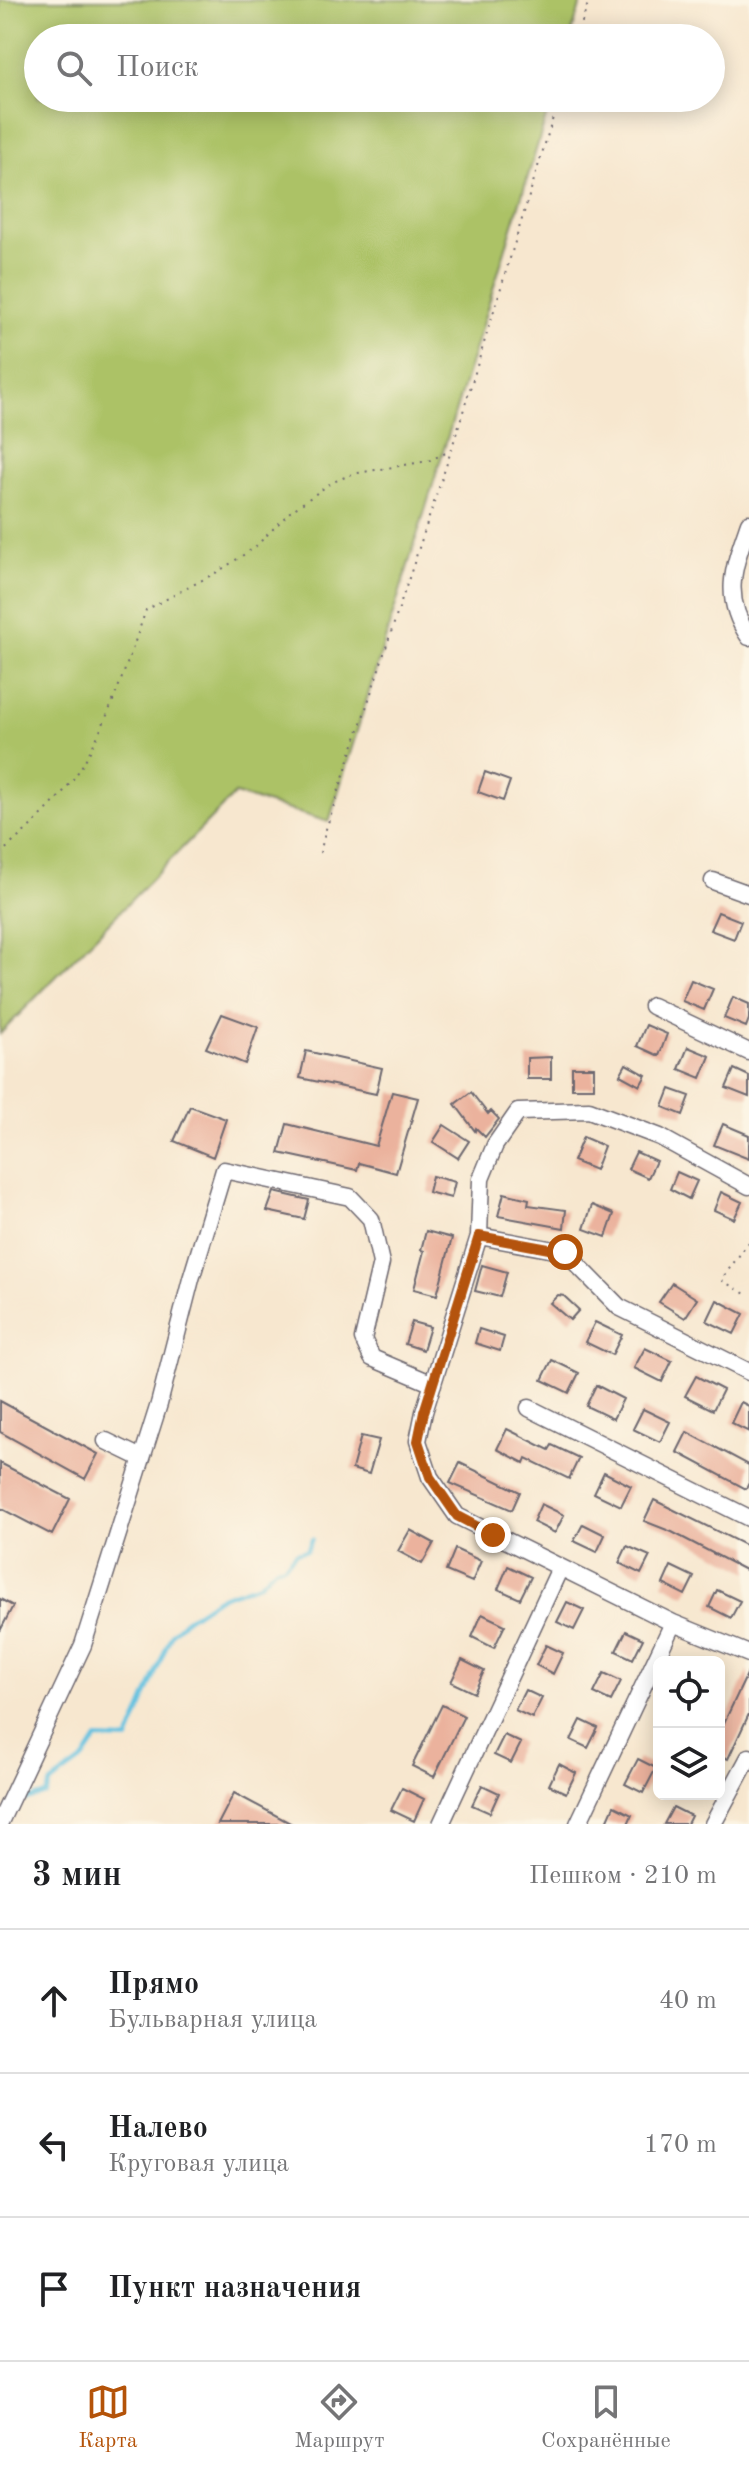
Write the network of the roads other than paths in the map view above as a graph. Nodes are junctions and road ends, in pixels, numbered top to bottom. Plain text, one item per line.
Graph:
1 (749, 523) edge
2 (749, 637) edge
3 (713, 881) dead end
4 (749, 894) edge
5 (652, 1006) dead end
6 (749, 1052) edge
7 (749, 1186) edge
8 (479, 1236) junction
9 (749, 1372) edge
10 (433, 1384) junction
11 (529, 1408) dead end
12 (106, 1441) dead end
13 (141, 1458) junction
14 (749, 1518) edge
15 (560, 1568) junction
16 (673, 1623) junction
17 (748, 1651) edge
18 (749, 1757) edge
19 (0, 1822) edge
20 (441, 1824) edge
21 (578, 1824) edge
22 (713, 1824) edge

1 - 2 street
3 - 4 street
5 - 6 street
7 - 8 street
8 - 9 street
8 - 10 street
10 - 13 street
10 - 15 street
11 - 14 street
12 - 13 street
13 - 19 street
15 - 16 street
15 - 20 street
16 - 17 street
16 - 21 street
18 - 22 street

